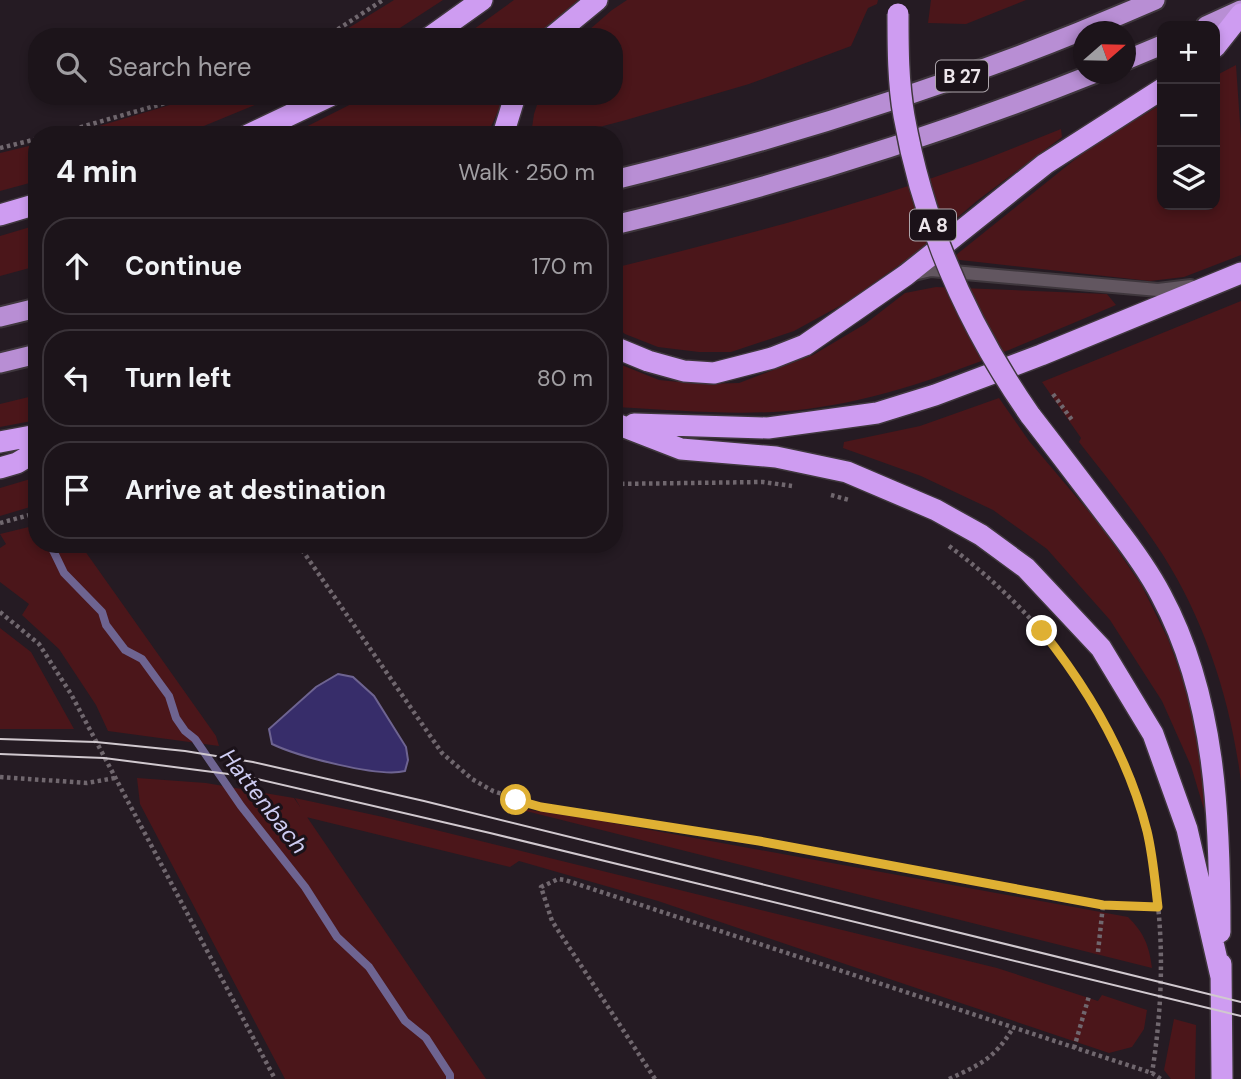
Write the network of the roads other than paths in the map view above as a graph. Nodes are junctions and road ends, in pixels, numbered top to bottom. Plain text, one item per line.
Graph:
1 (482, 0) edge
2 (597, 0) edge
3 (1155, 0) edge
4 (900, 5) edge
5 (1241, 12) edge
6 (1218, 21) edge
7 (443, 28) edge
8 (563, 28) edge
9 (1220, 40) edge
10 (1157, 47) edge
11 (1136, 56) edge
12 (1073, 82) edge
13 (1157, 92) edge
14 (311, 105) edge
15 (512, 105) edge
16 (266, 126) edge
17 (506, 126) edge
18 (623, 178) edge
19 (28, 207) edge
20 (0, 215) edge
21 (623, 223) edge
22 (1241, 272) edge
23 (906, 275) junction
24 (1210, 284) junction
25 (28, 310) edge
26 (0, 317) edge
27 (623, 351) edge
28 (28, 356) edge
29 (0, 363) edge
30 (623, 423) edge
31 (623, 426) edge
32 (28, 437) edge
33 (0, 442) edge
34 (28, 456) edge
35 (0, 468) edge
36 (1221, 977) junction
37 (1222, 1079) edge

1 - 7 highway
2 - 8 highway
3 - 18 highway, B 27
4 - 36 highway, A 8, bridge
5 - 6 highway
5 - 9 highway
10 - 11 highway
12 - 21 highway, B 27
13 - 23 highway
14 - 16 highway
15 - 17 highway
19 - 20 highway
22 - 24 highway
23 - 24 lane
23 - 27 highway
24 - 30 highway
25 - 26 highway
28 - 29 highway
31 - 36 highway
32 - 33 highway
34 - 35 highway
36 - 37 highway, A 8

